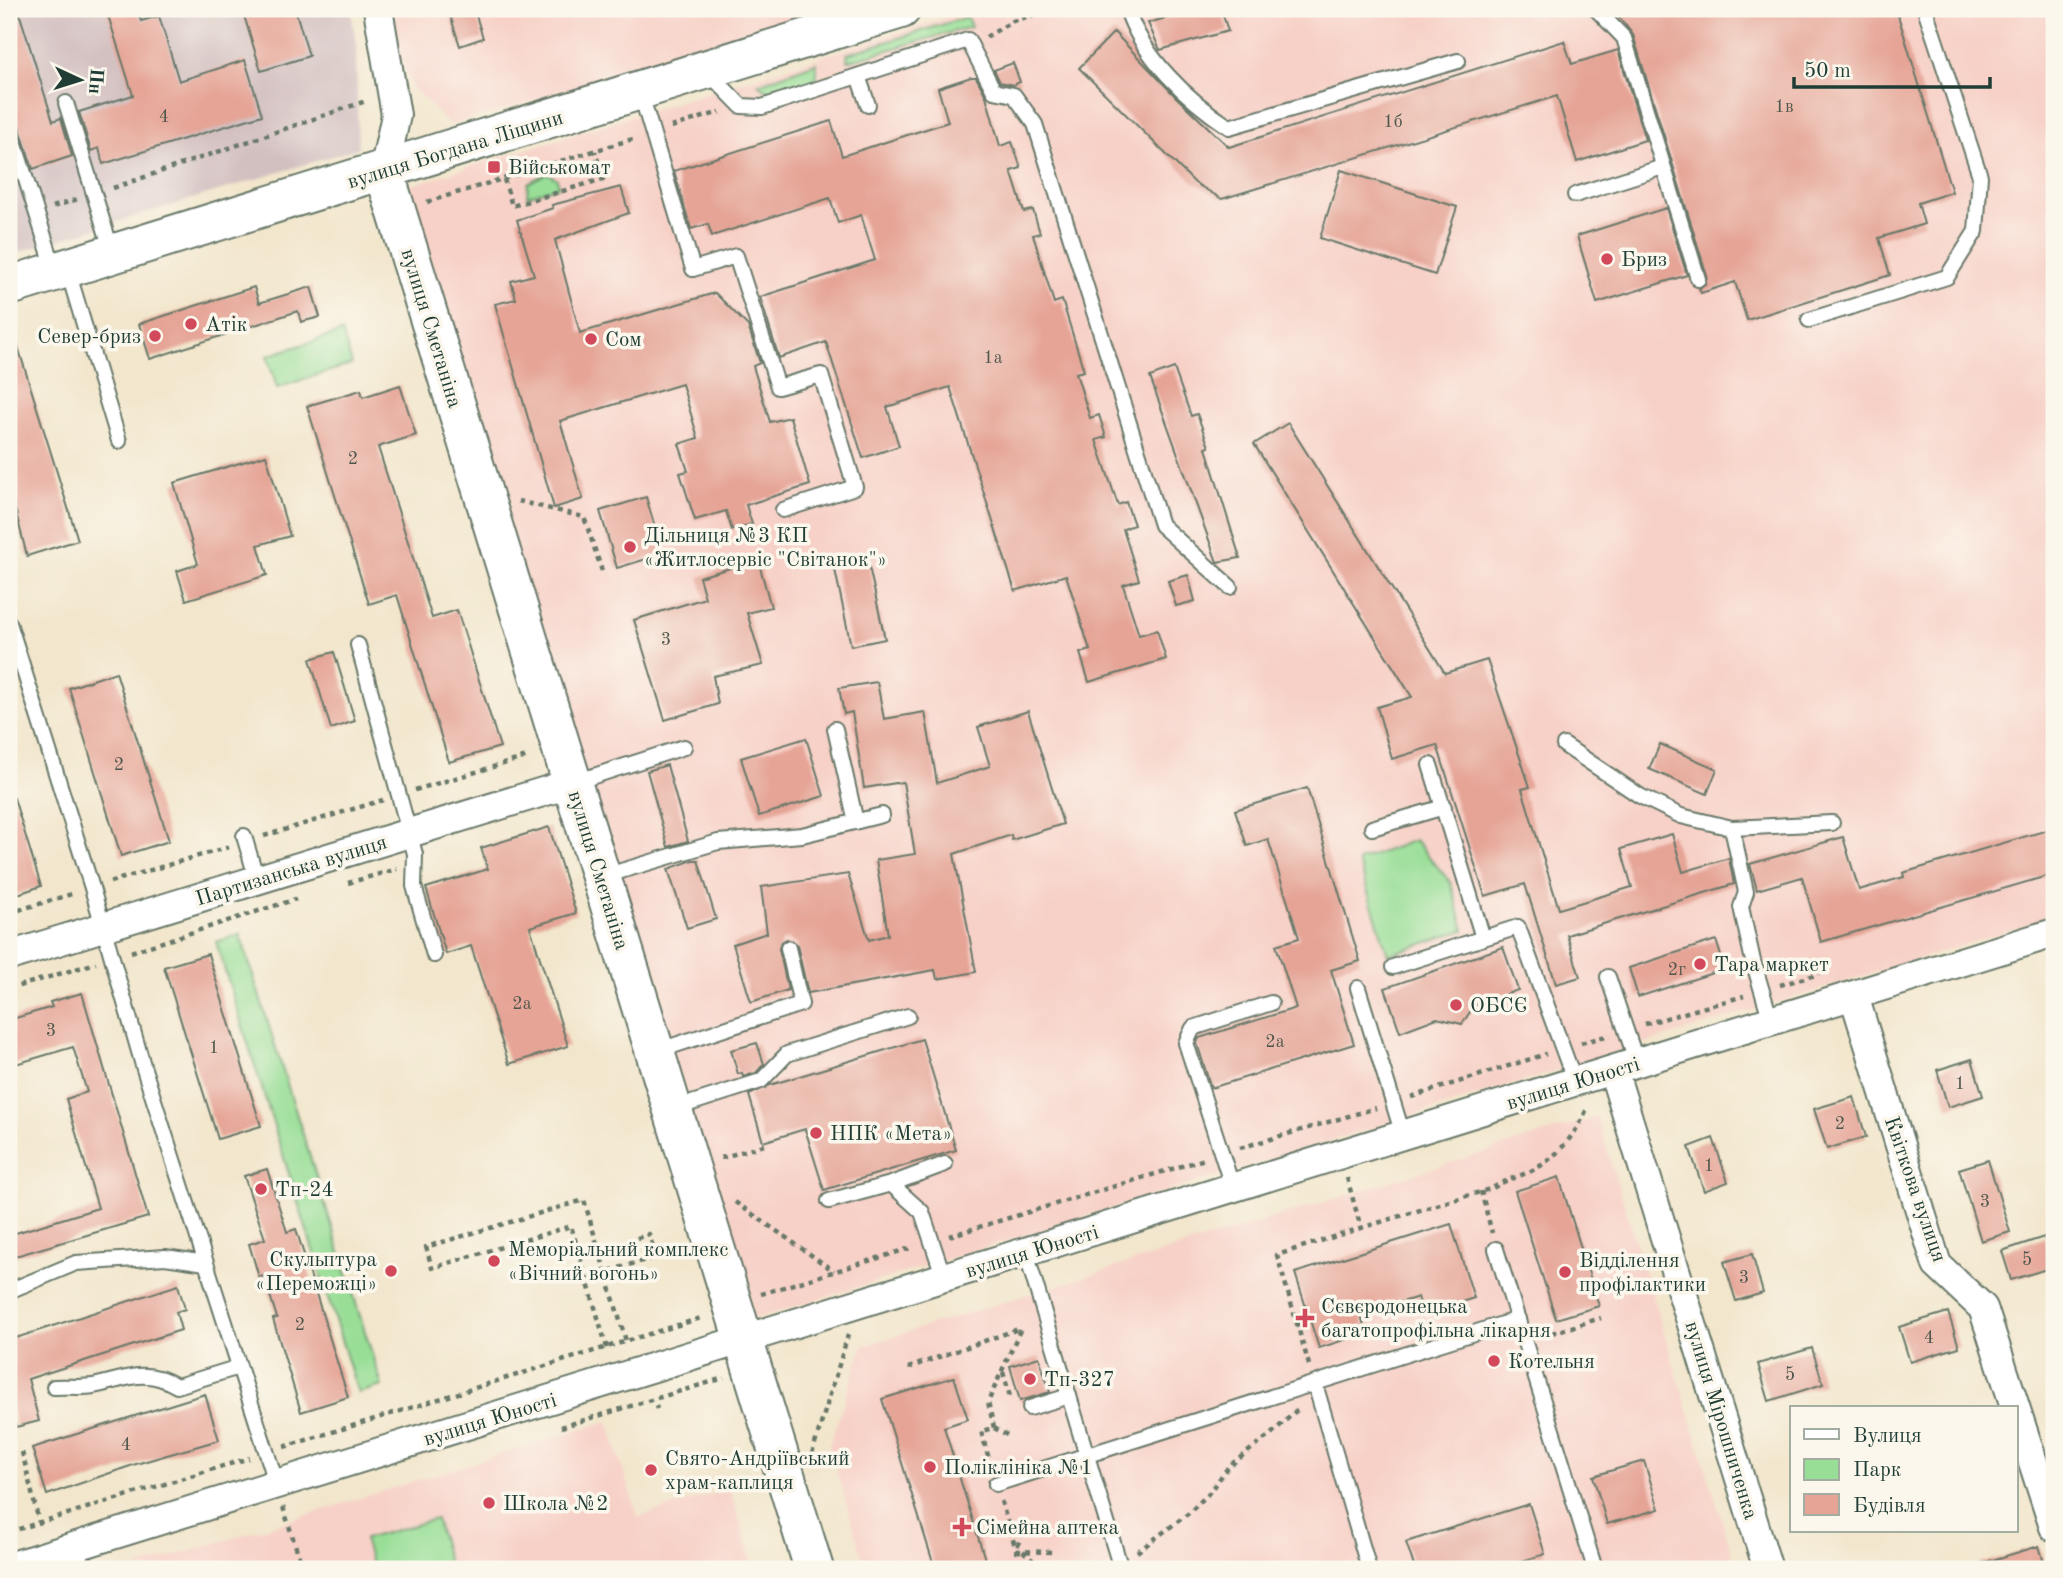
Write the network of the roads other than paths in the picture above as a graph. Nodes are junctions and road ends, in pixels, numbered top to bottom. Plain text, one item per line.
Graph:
1 (378, 9) edge
2 (901, 9) edge
3 (1127, 9) edge
4 (1596, 9) edge
5 (1925, 9) edge
6 (1458, 61) dead end
7 (706, 70) junction
8 (859, 76) junction
9 (639, 91) junction
10 (66, 103) dead end
11 (868, 105) dead end
12 (9, 126) edge
13 (1664, 167) junction
14 (384, 171) junction
15 (1575, 195) dead end
16 (113, 254) junction
17 (61, 270) junction
18 (1698, 279) dead end
19 (12, 281) edge
20 (1809, 320) dead end
21 (119, 441) dead end
22 (783, 510) dead end
23 (1230, 587) dead end
24 (9, 623) edge
25 (11, 639) edge
26 (358, 645) dead end
27 (835, 729) dead end
28 (1564, 746) dead end
29 (684, 747) dead end
30 (1430, 765) dead end
31 (572, 783) junction
32 (1444, 807) junction
33 (882, 815) dead end
34 (856, 822) junction
35 (1832, 823) dead end
36 (1372, 828) dead end
37 (1732, 828) junction
38 (245, 839) road end
39 (413, 844) junction
40 (601, 877) junction
41 (257, 880) junction
42 (103, 928) junction
43 (2054, 933) edge
44 (1483, 938) junction
45 (788, 948) dead end
46 (434, 956) dead end
47 (9, 957) edge
48 (1393, 967) dead end
49 (1608, 977) dead end
50 (1358, 988) dead end
51 (1854, 996) junction
52 (1271, 1003) dead end
53 (908, 1016) dead end
54 (1771, 1021) junction
55 (655, 1052) junction
56 (1625, 1067) junction
57 (1575, 1094) junction
58 (673, 1109) junction
59 (1403, 1135) junction
60 (945, 1164) dead end
61 (891, 1184) junction
62 (1233, 1189) junction
63 (829, 1201) dead end
64 (1496, 1249) dead end
65 (1026, 1253) junction
66 (206, 1262) junction
67 (944, 1278) junction
68 (9, 1291) edge
69 (1518, 1319) junction
70 (759, 1336) junction
71 (239, 1367) junction
72 (1315, 1384) junction
73 (54, 1387) dead end
74 (1069, 1396) junction
75 (2015, 1406) edge
76 (1030, 1408) dead end
77 (2018, 1416) edge
78 (1088, 1455) junction
79 (996, 1484) road end
80 (276, 1485) junction
81 (2054, 1527) edge
82 (79, 1558) edge
83 (1120, 1567) edge
84 (12, 1568) edge
85 (814, 1569) edge
86 (1368, 1569) edge
87 (1595, 1569) edge
88 (1768, 1569) edge

1 - 14 street
2 - 7 street, вулиця Богдана Ліщини
3 - 6 lane
4 - 13 lane
5 - 20 lane
7 - 8 lane
7 - 9 street, вулиця Богдана Ліщини
8 - 11 lane
8 - 23 lane
9 - 14 street, вулиця Богдана Ліщини
9 - 22 lane
10 - 16 lane
12 - 17 lane
13 - 15 lane
13 - 18 lane
14 - 16 street, вулиця Богдана Ліщини
14 - 31 street, вулиця Сметаніна
16 - 17 street, вулиця Богдана Ліщини
17 - 19 street, вулиця Богдана Ліщини
17 - 21 lane
24 - 25 lane
25 - 42 lane
26 - 39 lane
27 - 34 lane
28 - 37 lane
29 - 31 lane
30 - 32 lane
31 - 39 street, Партизанська вулиця
31 - 40 street, вулиця Сметаніна
32 - 36 lane
32 - 44 lane
33 - 34 lane
34 - 40 lane
35 - 37 lane
37 - 54 lane
38 - 41 lane
39 - 41 street, Партизанська вулиця
39 - 46 lane
40 - 55 street, вулиця Сметаніна
41 - 42 street, Партизанська вулиця
42 - 47 street, Партизанська вулиця
42 - 66 lane
43 - 51 street, вулиця Юності
44 - 48 lane
44 - 57 lane
45 - 55 lane
49 - 56 lane
50 - 59 lane
51 - 54 street, вулиця Юності
51 - 75 street, Квіткова вулиця
52 - 62 lane
53 - 58 lane
54 - 56 street, вулиця Юності
55 - 58 street, вулиця Сметаніна
56 - 57 street, вулиця Юності
56 - 88 street, вулиця Мірошниченка
57 - 59 street, вулиця Юності
58 - 70 street, вулиця Сметаніна
59 - 62 street, вулиця Юності
60 - 61 lane
61 - 63 lane
61 - 67 lane
62 - 65 street, вулиця Юності
64 - 69 lane
65 - 67 street, вулиця Юності
65 - 74 lane
66 - 68 lane
66 - 71 lane
67 - 70 street, вулиця Юності
69 - 72 lane
69 - 87 lane
70 - 80 street, вулиця Юності
70 - 85 street, вулиця Сметаніна
71 - 73 lane
71 - 80 lane
72 - 78 lane
72 - 86 lane
74 - 76 lane
74 - 78 lane
77 - 81 street, Квіткова вулиця
78 - 79 lane
78 - 83 lane
80 - 82 street, вулиця Юності
82 - 84 street, вулиця Юності

